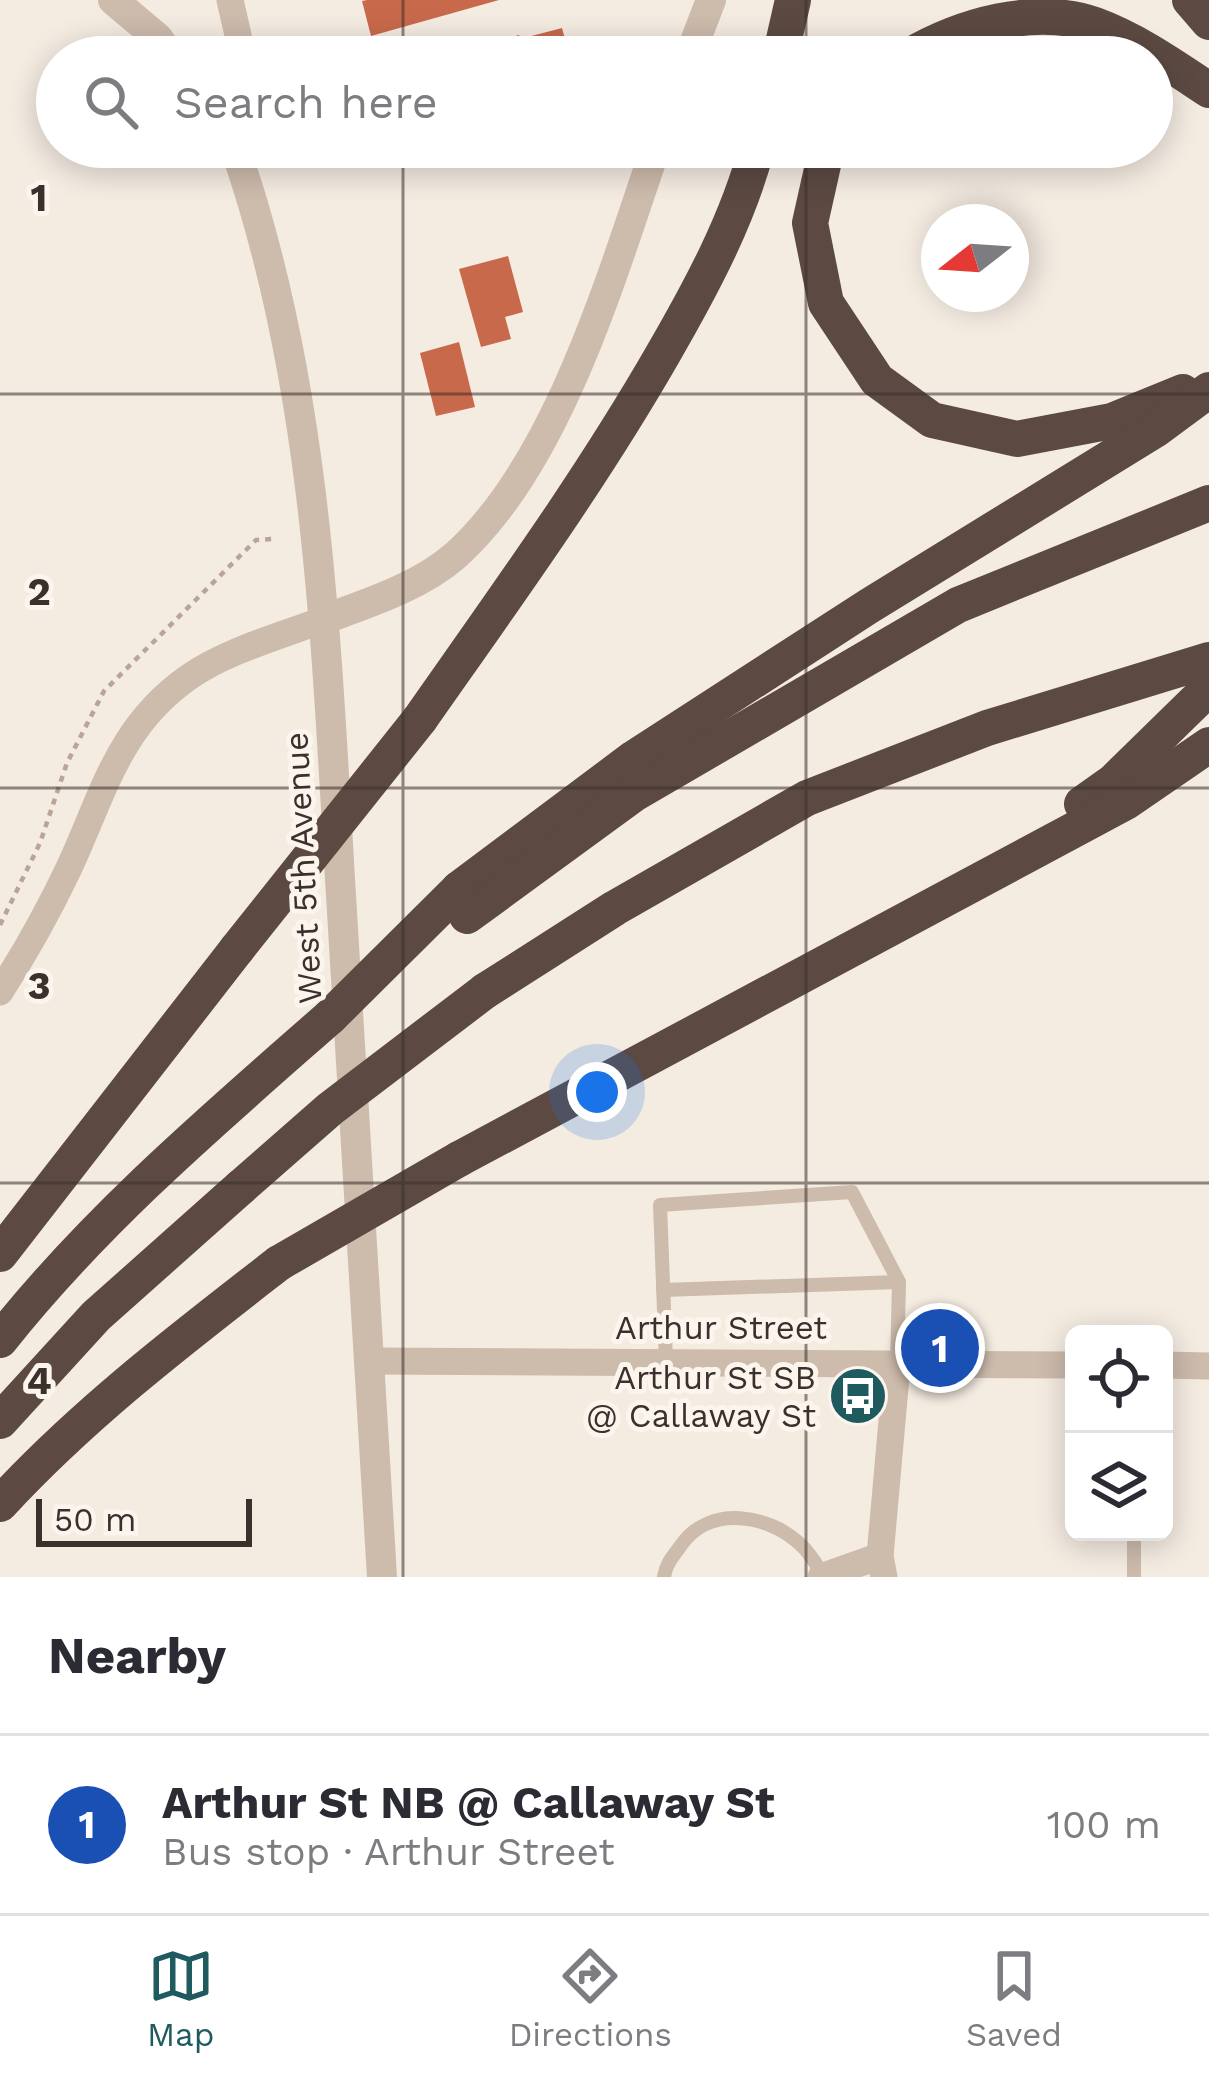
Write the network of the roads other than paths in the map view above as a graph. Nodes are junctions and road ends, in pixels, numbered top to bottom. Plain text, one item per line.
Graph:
1 (113, 0) edge
2 (230, 0) edge
3 (711, 0) edge
4 (793, 0) edge
5 (1190, 0) edge
6 (1209, 22) edge
7 (153, 36) edge
8 (238, 36) edge
9 (697, 36) edge
10 (785, 36) edge
11 (948, 36) edge
12 (1116, 36) edge
13 (1173, 66) edge
14 (1209, 90) edge
15 (246, 168) edge
16 (649, 168) edge
17 (752, 168) edge
18 (822, 168) edge
19 (1209, 386) edge
20 (1209, 503) edge
21 (325, 619) junction
22 (1209, 660) edge
23 (1209, 688) edge
24 (1209, 745) edge
25 (1119, 792) junction
26 (463, 902) junction
27 (0, 992) edge
28 (0, 1254) edge
29 (899, 1282) junction
30 (663, 1291) junction
31 (0, 1340) edge
32 (368, 1361) junction
33 (666, 1363) junction
34 (896, 1365) junction
35 (1065, 1365) edge
36 (1173, 1365) edge
37 (1209, 1366) edge
38 (0, 1420) edge
39 (0, 1504) edge
40 (1134, 1541) edge
41 (882, 1566) edge
42 (822, 1576) edge
43 (382, 1577) edge
44 (664, 1577) edge
45 (1134, 1577) edge

1 - 7 street
2 - 8 street
3 - 9 street
4 - 10 highway
5 - 6 highway
11 - 12 highway
13 - 14 highway
15 - 21 street, West 5th Avenue
16 - 21 street
17 - 28 highway, bridge
18 - 19 highway
19 - 26 highway
20 - 26 highway
21 - 27 street
21 - 32 street, West 5th Avenue
22 - 38 highway, bridge
23 - 25 highway
24 - 25 highway
25 - 39 highway, bridge
26 - 31 highway, bridge
29 - 30 lane
29 - 30 lane
29 - 34 lane
30 - 33 lane
32 - 33 street, Arthur Street
32 - 43 street, West 5th Avenue
33 - 34 street, Arthur Street
34 - 35 street, Arthur Street
34 - 41 street
36 - 37 street
40 - 45 lane
41 - 42 street
42 - 44 lane

